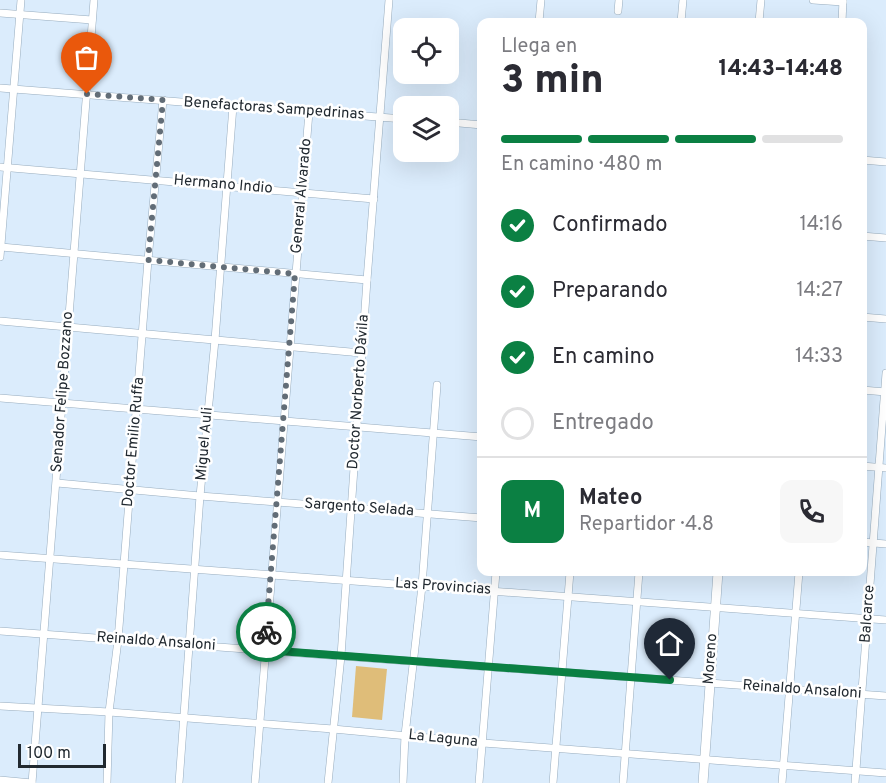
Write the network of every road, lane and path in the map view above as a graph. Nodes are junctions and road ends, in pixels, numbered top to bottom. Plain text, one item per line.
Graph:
1 (21, 0) edge
2 (94, 0) edge
3 (389, 0) edge
4 (541, 0) edge
5 (620, 0) edge
6 (683, 0) edge
7 (761, 0) edge
8 (813, 0) edge
9 (843, 1) edge
10 (618, 11) dead end
11 (0, 12) edge
12 (20, 14) junction
13 (539, 18) edge
14 (681, 18) edge
15 (759, 18) edge
16 (842, 18) edge
17 (92, 20) junction
18 (0, 88) edge
19 (14, 89) junction
20 (87, 94) junction
21 (163, 100) junction
22 (233, 106) junction
23 (309, 112) junction
24 (381, 117) junction
25 (393, 118) edge
26 (459, 124) edge
27 (477, 125) edge
28 (867, 160) edge
29 (886, 162) edge
30 (4, 167) edge
31 (80, 174) junction
32 (155, 180) junction
33 (227, 186) junction
34 (302, 192) junction
35 (374, 199) junction
36 (867, 236) edge
37 (886, 238) edge
38 (1, 247) edge
39 (74, 254) junction
40 (0, 257) edge
41 (148, 260) junction
42 (221, 267) junction
43 (295, 274) junction
44 (367, 280) junction
45 (867, 317) edge
46 (886, 319) edge
47 (0, 321) edge
48 (68, 327) junction
49 (142, 334) junction
50 (215, 340) junction
51 (289, 346) junction
52 (362, 353) junction
53 (886, 373) edge
54 (437, 385) dead end
55 (867, 390) edge
56 (885, 392) edge
57 (0, 398) edge
58 (62, 404) junction
59 (137, 410) junction
60 (208, 416) junction
61 (283, 421) junction
62 (357, 428) junction
63 (433, 434) junction
64 (477, 437) edge
65 (867, 466) edge
66 (882, 467) edge
67 (57, 483) junction
68 (129, 488) junction
69 (200, 496) junction
70 (278, 502) junction
71 (351, 508) junction
72 (427, 514) junction
73 (477, 518) edge
74 (867, 542) edge
75 (873, 543) junction
76 (886, 544) edge
77 (0, 555) edge
78 (50, 559) junction
79 (123, 564) junction
80 (195, 570) junction
81 (272, 575) junction
82 (496, 576) edge
83 (570, 576) edge
84 (639, 576) edge
85 (718, 576) edge
86 (799, 576) edge
87 (346, 580) junction
88 (422, 586) junction
89 (495, 591) junction
90 (568, 596) junction
91 (638, 602) junction
92 (714, 607) junction
93 (796, 613) junction
94 (868, 618) junction
95 (886, 620) edge
96 (0, 631) edge
97 (44, 634) junction
98 (118, 640) junction
99 (189, 645) junction
100 (265, 650) junction
101 (341, 656) junction
102 (414, 662) junction
103 (489, 667) junction
104 (562, 672) junction
105 (632, 677) junction
106 (709, 683) junction
107 (790, 689) junction
108 (862, 694) junction
109 (886, 696) edge
110 (0, 706) edge
111 (39, 709) junction
112 (109, 712) junction
113 (183, 718) junction
114 (258, 724) junction
115 (333, 729) junction
116 (405, 735) junction
117 (483, 743) junction
118 (555, 749) junction
119 (626, 754) junction
120 (704, 759) junction
121 (783, 765) junction
122 (856, 771) junction
123 (886, 773) edge
124 (0, 780) edge
125 (32, 783) edge
126 (107, 783) edge
127 (179, 783) edge
128 (255, 783) edge
129 (328, 783) edge
130 (403, 783) edge
131 (479, 783) edge
132 (553, 783) edge
133 (623, 783) edge
134 (703, 783) edge
135 (782, 783) edge
136 (855, 783) edge

1 - 12 street
2 - 17 street, Senador Felipe Bozzano
3 - 24 street, Doctor Norberto Dávila
4 - 13 street
5 - 10 street
6 - 14 street
7 - 15 street
8 - 9 street
9 - 16 street
11 - 12 street
12 - 17 street
12 - 19 street
17 - 20 street, Senador Felipe Bozzano
18 - 19 street, Benefactoras Sampedrinas
19 - 20 street, Benefactoras Sampedrinas
19 - 30 street
20 - 21 street, Benefactoras Sampedrinas
20 - 31 street, Senador Felipe Bozzano
21 - 22 street, Benefactoras Sampedrinas
21 - 32 street, Doctor Emilio Ruffa
22 - 23 street, Benefactoras Sampedrinas
22 - 33 street, Miguel Auli
23 - 24 street, Benefactoras Sampedrinas
23 - 34 street, General Alvarado
24 - 25 street, Benefactoras Sampedrinas
24 - 35 street, Doctor Norberto Dávila
26 - 27 street
28 - 29 street
30 - 31 street, Hermano Indio
30 - 38 street
31 - 32 street, Hermano Indio
31 - 39 street, Senador Felipe Bozzano
32 - 33 street, Hermano Indio
32 - 41 street, Doctor Emilio Ruffa
33 - 34 street, Hermano Indio
33 - 42 street, Miguel Auli
34 - 35 street, Hermano Indio
34 - 43 street, General Alvarado
35 - 44 street, Doctor Norberto Dávila
36 - 37 street
38 - 39 street
38 - 40 street
39 - 41 street
39 - 48 street, Senador Felipe Bozzano
41 - 42 street
41 - 49 street, Doctor Emilio Ruffa
42 - 43 street
42 - 50 street, Miguel Auli
43 - 44 street
43 - 51 street, General Alvarado
44 - 52 street, Doctor Norberto Dávila
45 - 46 street
47 - 48 street
48 - 49 street
48 - 58 street, Senador Felipe Bozzano
49 - 50 street
49 - 59 street, Doctor Emilio Ruffa
50 - 51 street
50 - 60 street, Miguel Auli
51 - 52 street
51 - 61 street, General Alvarado
52 - 62 street, Doctor Norberto Dávila
53 - 56 street, Balcarce
54 - 63 street
55 - 56 street
56 - 66 street, Balcarce
57 - 58 street
58 - 59 street
58 - 67 street, Senador Felipe Bozzano
59 - 60 street
59 - 68 street, Doctor Emilio Ruffa
60 - 61 street
60 - 69 street, Miguel Auli
61 - 62 street
61 - 70 street, General Alvarado
62 - 63 street
62 - 71 street, Doctor Norberto Dávila
63 - 64 street
63 - 72 street
65 - 66 street
66 - 75 street, Balcarce
67 - 68 street, Sargento Selada
67 - 78 street, Senador Felipe Bozzano
68 - 69 street, Sargento Selada
68 - 79 street, Doctor Emilio Ruffa
69 - 70 street, Sargento Selada
69 - 80 street, Miguel Auli
70 - 71 street, Sargento Selada
70 - 81 street, General Alvarado
71 - 72 street, Sargento Selada
71 - 87 street, Doctor Norberto Dávila
72 - 73 street, Sargento Selada
72 - 88 street
74 - 75 street
75 - 76 street
75 - 94 street, Balcarce
77 - 78 street, Las Provincias
78 - 79 street, Las Provincias
78 - 97 street, Senador Felipe Bozzano
79 - 80 street, Las Provincias
79 - 98 street, Doctor Emilio Ruffa
80 - 81 street, Las Provincias
80 - 99 street, Miguel Auli
81 - 87 street, Las Provincias
81 - 100 street, General Alvarado
82 - 89 street
83 - 90 street
84 - 91 street
85 - 92 street, Moreno
86 - 93 street
87 - 88 street, Las Provincias
87 - 101 street, Doctor Norberto Dávila
88 - 89 street, Las Provincias
88 - 102 street
89 - 90 street, Las Provincias
89 - 103 street
90 - 91 street, Las Provincias
90 - 104 street
91 - 92 street, Las Provincias
91 - 105 street
92 - 93 street, Las Provincias
92 - 106 street, Moreno
93 - 94 street, Las Provincias
93 - 107 street
94 - 95 street, Las Provincias
94 - 108 street, Balcarce
96 - 97 street, Reinaldo Ansaloni
97 - 98 street, Reinaldo Ansaloni
97 - 111 street, Senador Felipe Bozzano
98 - 99 street, Reinaldo Ansaloni
98 - 112 street, Doctor Emilio Ruffa
99 - 100 street, Reinaldo Ansaloni
99 - 113 street, Miguel Auli
100 - 101 street, Reinaldo Ansaloni
100 - 114 street, General Alvarado
101 - 102 street, Reinaldo Ansaloni
101 - 115 street, Doctor Norberto Dávila
102 - 103 street, Reinaldo Ansaloni
102 - 116 street
103 - 104 street, Reinaldo Ansaloni
103 - 117 street
104 - 105 street, Reinaldo Ansaloni
104 - 118 street
105 - 106 street, Reinaldo Ansaloni
105 - 119 street
106 - 107 street, Reinaldo Ansaloni
106 - 120 street, Moreno
107 - 108 street, Reinaldo Ansaloni
107 - 121 street
108 - 109 street, Reinaldo Ansaloni
108 - 122 street, Balcarce
110 - 111 street, La Laguna
111 - 112 street, La Laguna
111 - 125 street, Senador Felipe Bozzano
112 - 113 street, La Laguna
112 - 126 street, Doctor Emilio Ruffa
113 - 114 street, La Laguna
113 - 127 street, Miguel Auli
114 - 115 street, La Laguna
114 - 128 street, General Alvarado
115 - 116 street, La Laguna
115 - 129 street, Doctor Norberto Dávila
116 - 117 street, La Laguna
116 - 130 street
117 - 118 street, La Laguna
117 - 131 street
118 - 119 street, La Laguna
118 - 132 street
119 - 120 street, La Laguna
119 - 133 street
120 - 121 street, La Laguna
120 - 134 street, Moreno
121 - 122 street, La Laguna
121 - 135 street
122 - 123 street, La Laguna
122 - 136 street, Balcarce
124 - 125 street

